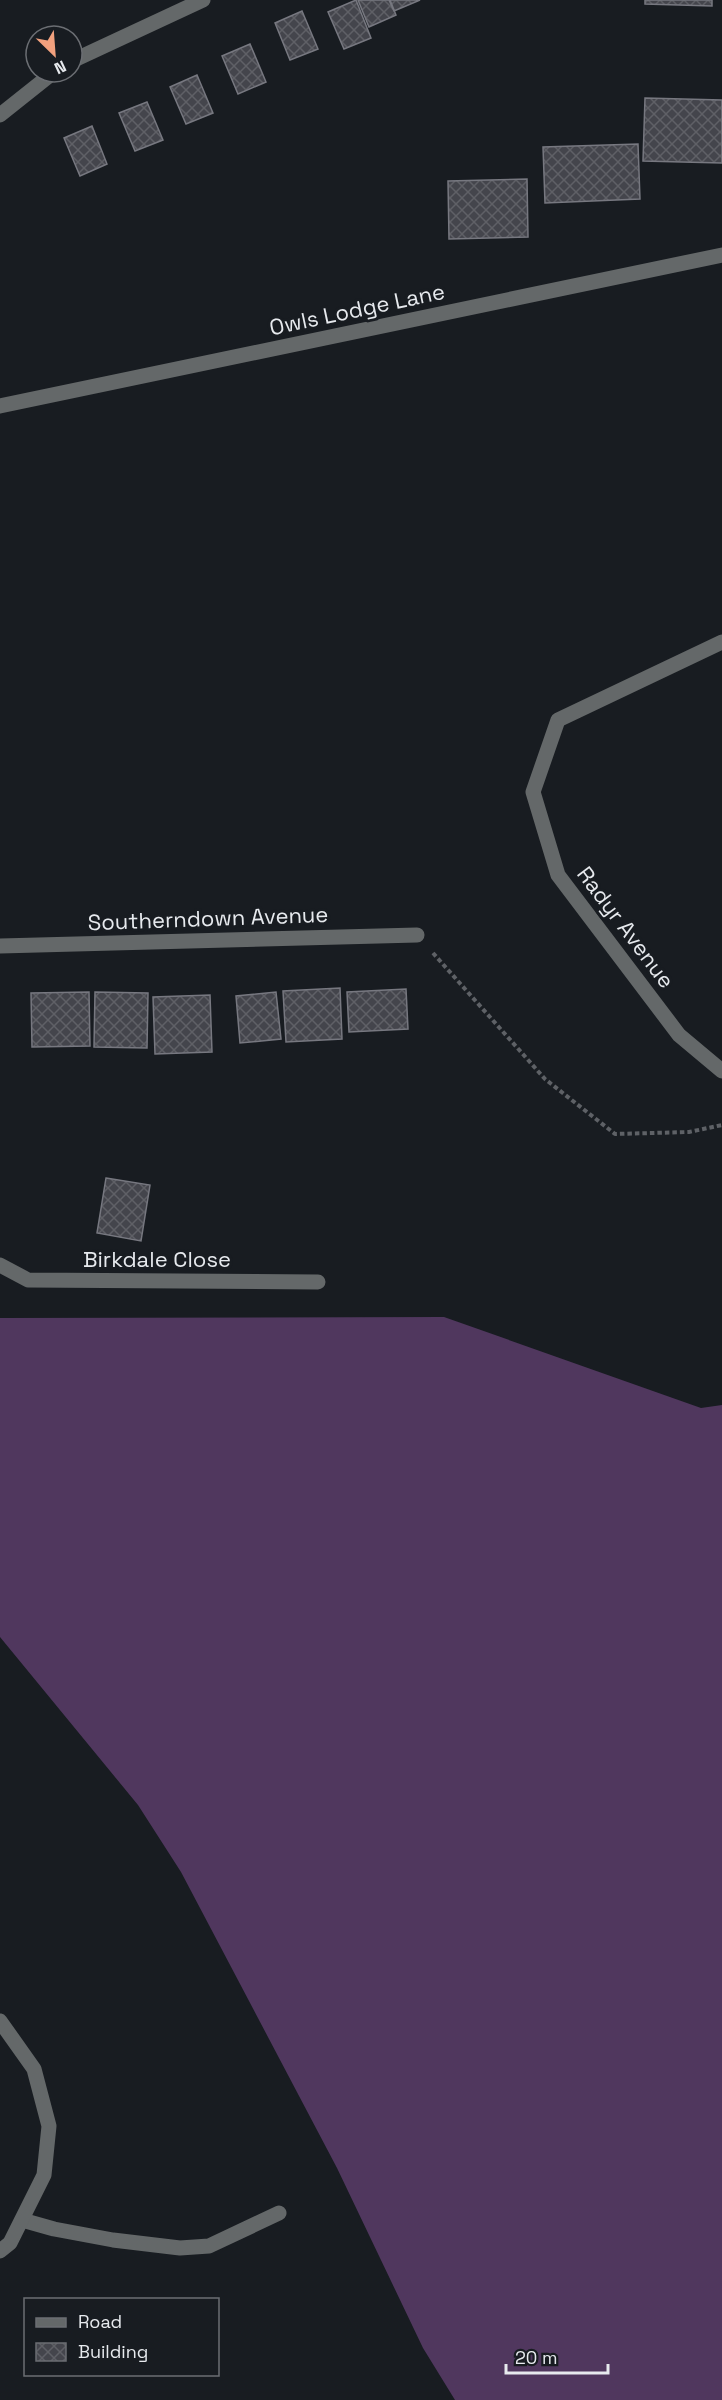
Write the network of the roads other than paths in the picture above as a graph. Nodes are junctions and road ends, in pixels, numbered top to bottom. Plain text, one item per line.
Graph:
1 (204, 0) edge
2 (84, 55) edge
3 (39, 84) edge
4 (0, 115) edge
5 (722, 255) edge
6 (0, 406) edge
7 (722, 642) edge
8 (417, 934) road end
9 (0, 946) edge
10 (722, 1071) edge
11 (0, 1265) edge
12 (318, 1282) dead end
13 (0, 2021) edge
14 (279, 2213) dead end
15 (22, 2220) junction
16 (0, 2251) edge

1 - 2 street
3 - 4 street
5 - 6 street, Owls Lodge Lane
7 - 10 street, Radyr Avenue
8 - 9 street, Southerndown Avenue
11 - 12 street, Birkdale Close
13 - 15 street
14 - 15 street
15 - 16 street

